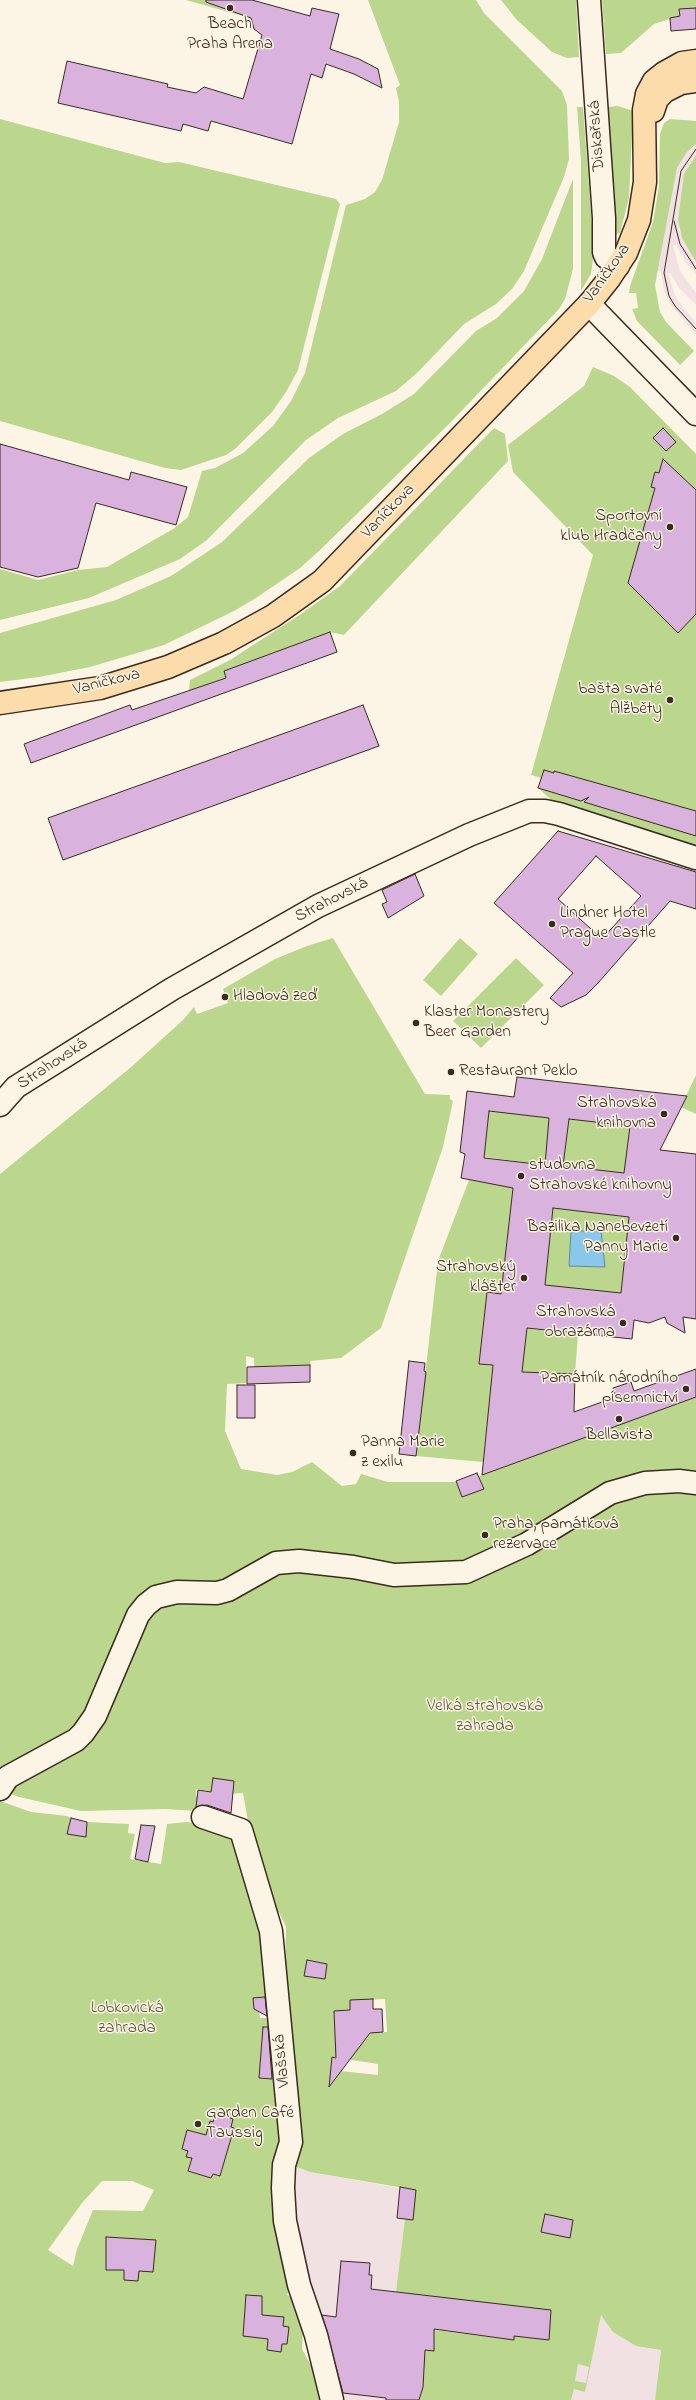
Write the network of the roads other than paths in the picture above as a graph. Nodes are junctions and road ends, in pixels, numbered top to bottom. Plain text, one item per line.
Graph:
1 (589, 0) edge
2 (696, 61) edge
3 (696, 81) edge
4 (696, 94) edge
5 (651, 122) junction
6 (644, 162) junction
7 (618, 266) junction
8 (589, 304) junction
9 (696, 414) edge
10 (0, 703) edge
11 (696, 858) edge
12 (0, 1105) edge
13 (696, 1483) edge
14 (0, 1789) edge
15 (203, 1817) dead end
16 (332, 2400) edge

1 - 7 street, Diskařská
2 - 6 main road, Vaníčkova
3 - 5 main road, Vaníčkova
4 - 5 main road
5 - 6 main road, Vaníčkova
6 - 7 main road, Vaníčkova
7 - 8 main road, Vaníčkova
8 - 9 street
8 - 10 main road, Vaníčkova
11 - 12 street, Strahovská
13 - 14 street
15 - 16 street, Vlašská

